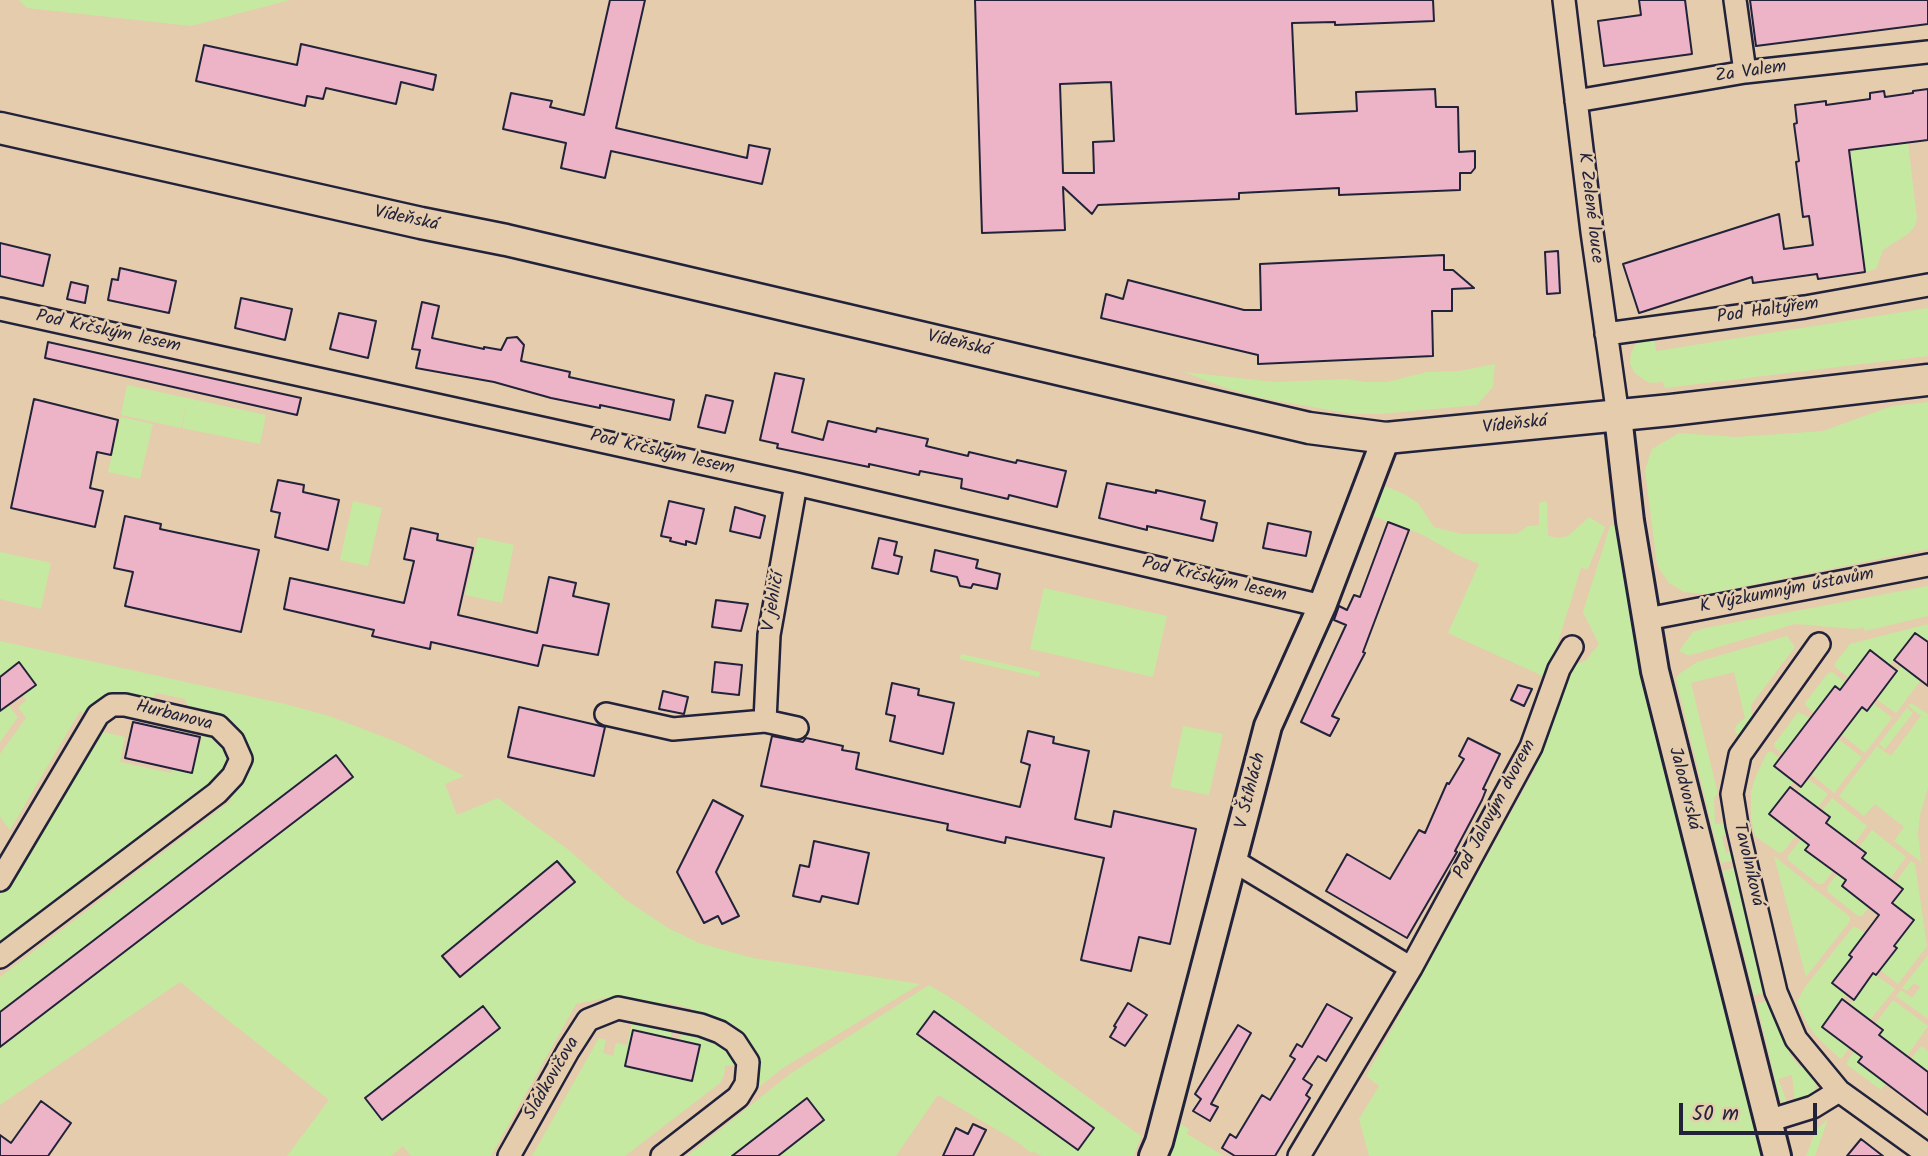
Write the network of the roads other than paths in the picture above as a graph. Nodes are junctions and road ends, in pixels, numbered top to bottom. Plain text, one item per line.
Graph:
1 (1564, 0) edge
2 (1735, 0) edge
3 (1928, 52) edge
4 (1745, 72) junction
5 (1576, 101) junction
6 (0, 128) edge
7 (1928, 285) edge
8 (0, 309) edge
9 (1606, 334) junction
10 (1928, 380) edge
11 (1618, 416) junction
12 (1386, 439) junction
13 (796, 484) junction
14 (1928, 565) edge
15 (1322, 606) junction
16 (1647, 619) junction
17 (1819, 644) dead end
18 (1572, 647) dead end
19 (606, 714) dead end
20 (765, 721) junction
21 (797, 728) dead end
22 (1234, 861) junction
23 (0, 880) edge
24 (0, 957) edge
25 (1411, 968) junction
26 (1839, 1091) junction
27 (1768, 1121) junction
28 (1928, 1155) edge
29 (509, 1156) edge
30 (662, 1156) edge
31 (1153, 1156) edge
32 (1299, 1156) edge
33 (1777, 1156) edge

1 - 5 street, K Zelené louce
2 - 4 street
3 - 4 street, Za Valem
4 - 5 street, Za Valem
5 - 9 street, K Zelené louce
6 - 12 main road, Vídeňská
7 - 9 street, Pod Haltýřem
8 - 13 street, Pod Krčským lesem
9 - 11 street, K Zelené louce
10 - 11 main road, Vídeňská
11 - 12 main road, Vídeňská
11 - 16 street, Jalodvorská
12 - 15 street, V Štíhlách
13 - 15 street, Pod Krčským lesem
13 - 20 street, V jehličí
14 - 16 street, K Výzkumným ústavům
15 - 22 street, V Štíhlách
16 - 27 street, Jalodvorská
17 - 26 street, Tavolníková
18 - 25 street, Pod Jalovým dvorem
19 - 20 street
20 - 21 street
22 - 25 street
22 - 31 street, V Štíhlách
23 - 24 street, Hurbanova
25 - 32 street, Pod Jalovým dvorem
26 - 27 street
26 - 28 street, Tavolníková
27 - 33 street, Jalodvorská
29 - 30 street, Sládkovičova

